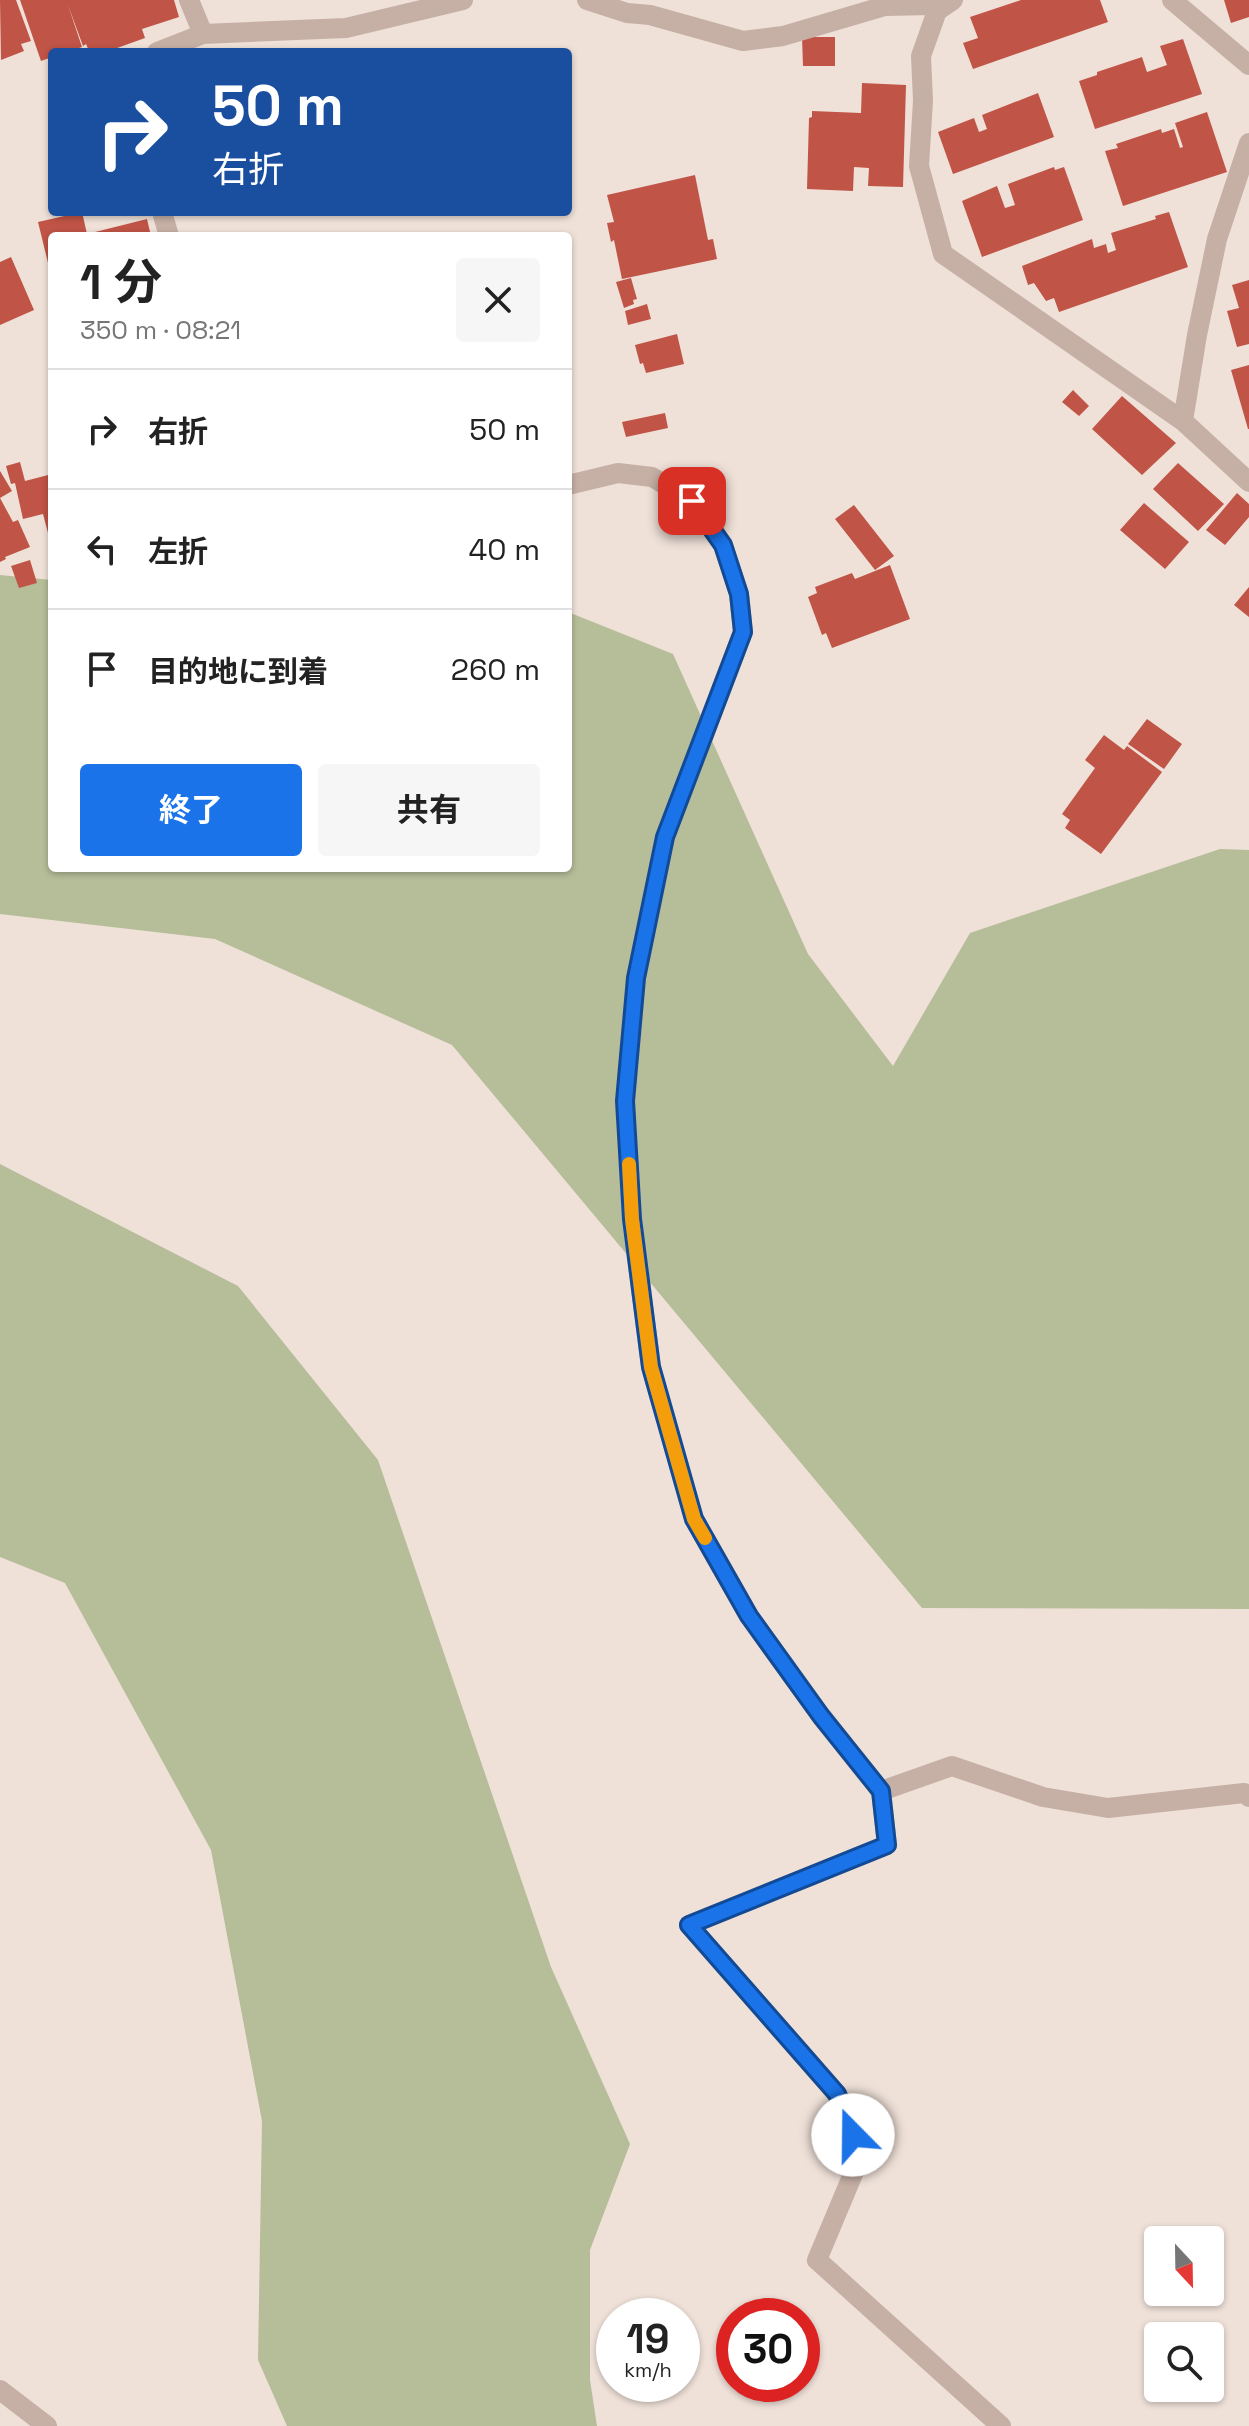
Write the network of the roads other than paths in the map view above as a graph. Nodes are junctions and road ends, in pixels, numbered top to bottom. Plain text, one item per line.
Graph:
1 (189, 0) edge
2 (463, 0) edge
3 (587, 0) edge
4 (1172, 0) edge
5 (945, 5) edge
6 (203, 34) junction
7 (167, 48) edge
8 (1249, 65) edge
9 (1249, 143) edge
10 (1183, 421) junction
11 (1249, 482) edge
12 (572, 484) edge
13 (881, 1791) junction
14 (1249, 1797) edge
15 (0, 2390) edge
16 (47, 2426) edge
17 (1001, 2426) edge

1 - 6 street
2 - 6 street
3 - 5 street
4 - 8 street
5 - 10 street
6 - 7 street
9 - 10 street
10 - 11 street
12 - 13 street
13 - 14 street
13 - 17 street
15 - 16 street

